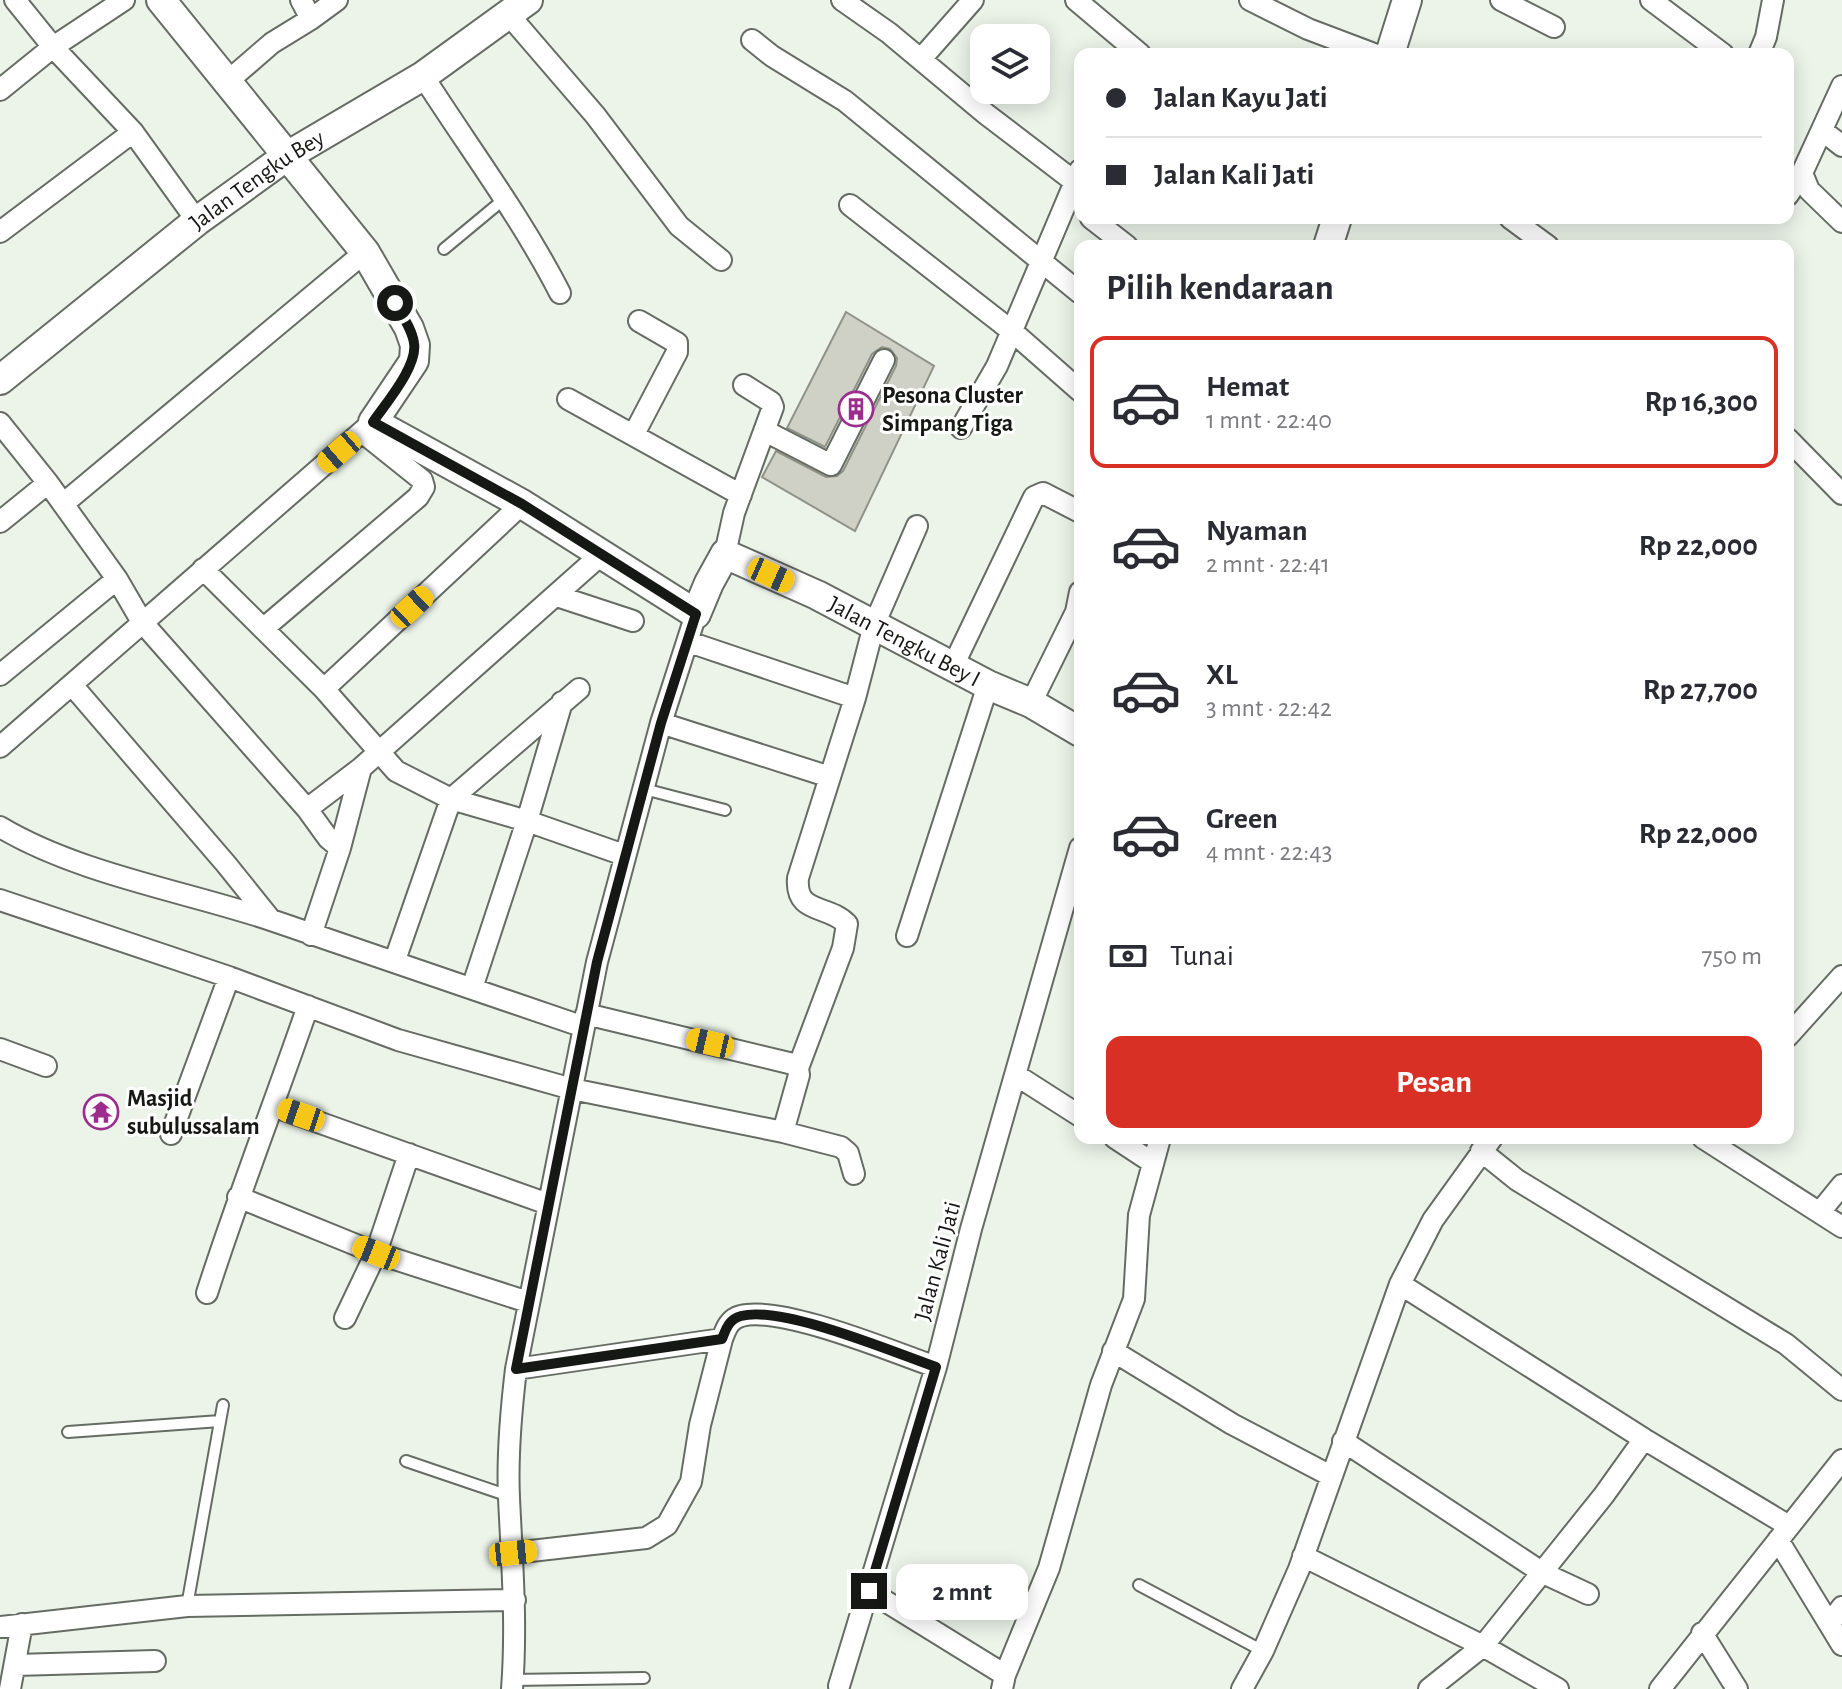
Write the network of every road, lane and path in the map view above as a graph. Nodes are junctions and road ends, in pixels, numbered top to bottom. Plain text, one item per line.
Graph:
1 (15, 0) edge
2 (124, 0) edge
3 (161, 0) edge
4 (301, 0) edge
5 (337, 0) edge
6 (973, 0) edge
7 (1250, 0) edge
8 (1407, 0) edge
9 (1501, 0) edge
10 (1651, 0) edge
11 (1773, 0) edge
12 (855, 4) edge
13 (1089, 4) edge
14 (518, 8) edge
15 (311, 19) junction
16 (1554, 27) dead end
17 (752, 40) dead end
18 (53, 47) junction
19 (1134, 48) edge
20 (1358, 48) edge
21 (1392, 48) edge
22 (1715, 48) edge
23 (1761, 48) edge
24 (921, 59) junction
25 (423, 76) junction
26 (228, 81) junction
27 (1842, 86) edge
28 (0, 90) edge
29 (1823, 131) junction
30 (133, 132) junction
31 (1842, 146) edge
32 (287, 156) junction
33 (1802, 173) junction
34 (1794, 186) edge
35 (1074, 188) edge
36 (1074, 194) edge
37 (503, 200) junction
38 (850, 205) dead end
39 (197, 221) junction
40 (1842, 222) edge
41 (1099, 224) edge
42 (1518, 224) edge
43 (0, 232) edge
44 (1119, 240) edge
45 (1540, 240) edge
46 (444, 249) dead end
47 (365, 252) junction
48 (721, 260) dead end
49 (1041, 261) junction
50 (1074, 288) edge
51 (560, 293) dead end
52 (639, 321) dead end
53 (1013, 332) junction
54 (884, 360) dead end
55 (0, 380) edge
56 (744, 385) dead end
57 (1074, 386) edge
58 (568, 399) dead end
59 (0, 423) edge
60 (368, 427) junction
61 (961, 428) dead end
62 (765, 431) junction
63 (634, 434) junction
64 (1794, 445) edge
65 (48, 483) junction
66 (1842, 494) edge
67 (741, 495) junction
68 (63, 504) junction
69 (522, 504) junction
70 (1074, 509) edge
71 (0, 522) edge
72 (917, 526) dead end
73 (603, 553) junction
74 (725, 554) junction
75 (203, 569) junction
76 (117, 579) junction
77 (557, 596) junction
78 (696, 614) junction
79 (1074, 616) edge
80 (633, 621) dead end
81 (142, 622) junction
82 (874, 625) junction
83 (264, 628) junction
84 (689, 642) junction
85 (953, 666) junction
86 (0, 675) edge
87 (72, 685) junction
88 (988, 685) junction
89 (324, 689) junction
90 (579, 689) dead end
91 (855, 698) junction
92 (562, 702) junction
93 (1031, 703) junction
94 (661, 723) junction
95 (1074, 728) edge
96 (0, 747) edge
97 (377, 751) junction
98 (361, 768) junction
99 (830, 777) junction
100 (644, 789) junction
101 (451, 799) junction
102 (307, 809) junction
103 (725, 810) dead end
104 (527, 821) junction
105 (0, 827) edge
106 (340, 848) junction
107 (624, 855) junction
108 (1074, 869) edge
109 (0, 900) edge
110 (271, 920) junction
111 (311, 935) junction
112 (907, 936) dead end
113 (395, 960) junction
114 (1842, 976) edge
115 (229, 977) junction
116 (472, 988) junction
117 (308, 1006) junction
118 (585, 1020) junction
119 (1794, 1029) edge
120 (0, 1049) edge
121 (46, 1066) dead end
122 (798, 1068) junction
123 (1016, 1075) junction
124 (572, 1089) junction
125 (273, 1106) junction
126 (1074, 1112) edge
127 (783, 1132) junction
128 (171, 1134) dead end
129 (1124, 1144) edge
130 (1158, 1144) edge
131 (1487, 1144) edge
132 (1712, 1144) edge
133 (409, 1154) junction
134 (1153, 1163) junction
135 (854, 1174) dead end
136 (1842, 1185) edge
137 (238, 1197) junction
138 (548, 1204) junction
139 (1820, 1212) junction
140 (1842, 1227) edge
141 (376, 1253) junction
142 (1400, 1284) junction
143 (207, 1293) dead end
144 (528, 1302) junction
145 (345, 1318) dead end
146 (722, 1339) junction
147 (1113, 1351) junction
148 (936, 1367) junction
149 (516, 1369) junction
150 (1842, 1390) edge
151 (223, 1405) dead end
152 (220, 1421) junction
153 (68, 1432) dead end
154 (1644, 1439) junction
155 (1343, 1441) junction
156 (1842, 1460) edge
157 (406, 1461) dead end
158 (1331, 1476) junction
159 (509, 1496) junction
160 (1783, 1533) junction
161 (513, 1553) junction
162 (1303, 1556) junction
163 (1543, 1573) junction
164 (1139, 1585) dead end
165 (869, 1591) junction
166 (1588, 1594) dead end
167 (515, 1600) junction
168 (187, 1606) junction
169 (1836, 1615) edge
170 (22, 1624) junction
171 (0, 1627) edge
172 (1702, 1633) junction
173 (1842, 1645) edge
174 (1483, 1646) junction
175 (1263, 1651) junction
176 (155, 1661) dead end
177 (16, 1665) junction
178 (644, 1678) dead end
179 (1004, 1682) edge
180 (512, 1684) edge
181 (839, 1686) dead end
182 (10, 1689) edge
183 (1242, 1689) edge
184 (1429, 1689) edge
185 (1558, 1689) edge
186 (1660, 1689) edge
187 (1737, 1689) edge

1 - 18 street
2 - 18 street
3 - 26 street
4 - 15 street
5 - 15 street
6 - 24 street
7 - 20 street
8 - 21 street
9 - 16 street
10 - 22 street
11 - 23 street
12 - 24 street
13 - 19 street
14 - 25 street, Jalan Tengku Bey
14 - 48 street
15 - 26 street
17 - 49 street
18 - 28 street
18 - 30 street
24 - 35 street
25 - 32 street, Jalan Tengku Bey
25 - 37 street
26 - 32 street
27 - 29 street
29 - 31 street
29 - 33 street
30 - 39 street
30 - 43 street
32 - 39 street, Jalan Tengku Bey
32 - 47 street
33 - 34 street
33 - 40 street
36 - 49 street
37 - 46 lane
37 - 51 street
38 - 53 street
39 - 55 street, Jalan Tengku Bey
41 - 44 street
42 - 45 street
47 - 60 street
47 - 68 street
49 - 50 street
49 - 53 street
52 - 63 street
53 - 57 street
53 - 61 street
54 - 62 street
56 - 62 street
58 - 63 street
59 - 65 street
60 - 69 street
60 - 75 street
60 - 83 street
62 - 67 street
63 - 67 street
64 - 66 street
65 - 68 street
65 - 71 street
67 - 74 street
68 - 76 street
69 - 73 street
69 - 89 street
70 - 85 street
72 - 82 street
73 - 77 street
73 - 78 street
74 - 78 street
74 - 82 street, Jalan Tengku Bey I
75 - 81 street
75 - 83 street
76 - 81 street
76 - 86 street
77 - 80 street
77 - 97 street
78 - 84 street
79 - 93 street
81 - 87 street
81 - 102 street
82 - 85 street, Jalan Tengku Bey I
82 - 91 street
83 - 89 street
84 - 91 street
84 - 94 street
85 - 88 street, Jalan Tengku Bey I
87 - 96 street
87 - 110 street
88 - 93 street, Jalan Tengku Bey I
88 - 112 street
89 - 97 street
90 - 92 street
91 - 99 street
92 - 101 street
92 - 104 street
93 - 95 street, Jalan Tengku Bey I
94 - 99 street
94 - 100 street
97 - 98 street
97 - 101 street
98 - 102 street
98 - 106 street
99 - 122 street
100 - 103 lane
100 - 107 street
101 - 104 street
101 - 113 street
102 - 106 street
104 - 107 street
104 - 116 street
105 - 110 street
106 - 111 street
107 - 118 street
108 - 123 street, Jalan Kali Jati
109 - 115 street
110 - 111 street
111 - 113 street
113 - 116 street
114 - 119 street
115 - 117 street
115 - 128 street
116 - 118 street
117 - 124 street
117 - 125 street
118 - 122 street
118 - 124 street
120 - 121 street
122 - 127 street
123 - 126 street
123 - 148 street, Jalan Kali Jati
124 - 127 street
124 - 138 street
125 - 133 street
125 - 137 street
127 - 135 street
129 - 134 street
130 - 134 street
131 - 142 street
131 - 150 street
132 - 139 street
133 - 138 street
133 - 141 street
134 - 147 street
136 - 139 street
137 - 141 street
137 - 143 street
138 - 144 street
139 - 140 street
141 - 144 street
141 - 145 street
142 - 154 street
142 - 155 street
144 - 149 street
146 - 148 street
146 - 149 street
146 - 161 street
147 - 158 street
147 - 179 street
148 - 165 street, Jalan Kali Jati
149 - 159 street
151 - 152 lane
152 - 153 lane
152 - 168 lane
154 - 160 street
154 - 163 street
155 - 158 street
155 - 163 street
156 - 160 street
157 - 159 lane
158 - 162 street
159 - 161 street
160 - 169 street
160 - 172 street
161 - 167 street
162 - 174 street
162 - 175 street
163 - 166 street
163 - 174 street
164 - 175 lane
165 - 179 street
165 - 181 street, Jalan Kali Jati
167 - 168 street
167 - 180 street
168 - 170 street
169 - 173 street
170 - 171 street
170 - 177 street
172 - 186 street
172 - 187 street
174 - 184 street
174 - 185 street
175 - 183 street
176 - 177 street
177 - 182 street
178 - 180 lane

